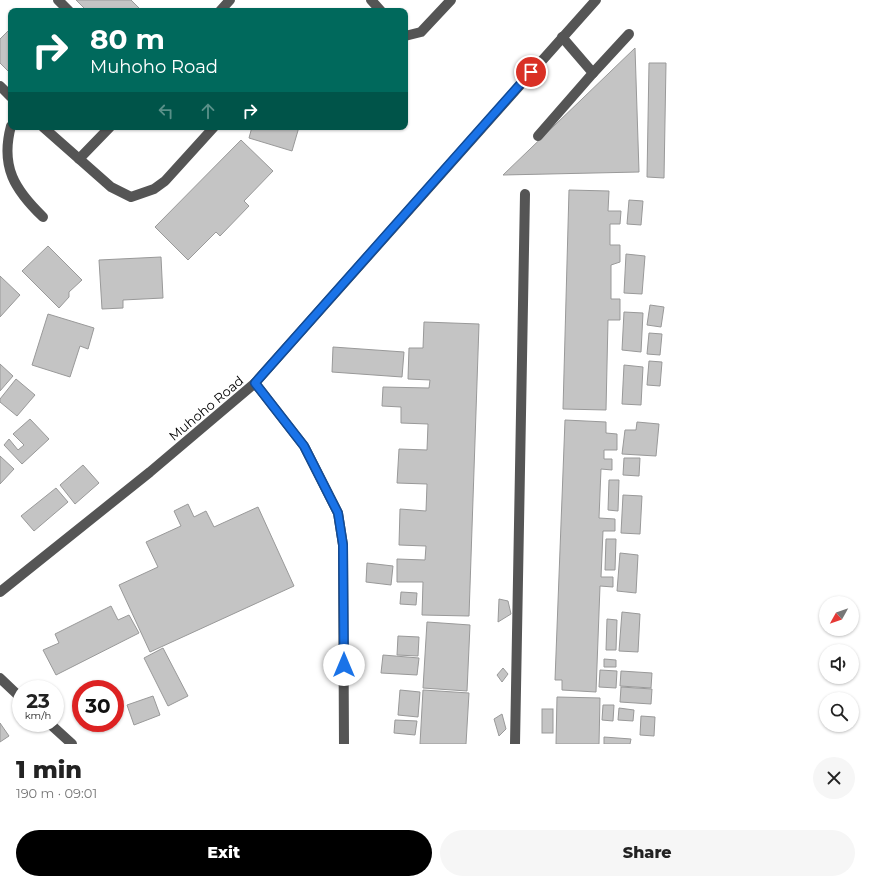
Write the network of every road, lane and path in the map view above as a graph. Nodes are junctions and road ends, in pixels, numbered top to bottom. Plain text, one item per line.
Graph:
1 (58, 0) edge
2 (230, 0) edge
3 (371, 0) edge
4 (451, 0) edge
5 (596, 0) edge
6 (67, 8) edge
7 (223, 8) edge
8 (378, 8) edge
9 (629, 34) dead end
10 (408, 35) edge
11 (562, 38) junction
12 (594, 73) junction
13 (0, 86) edge
14 (8, 94) edge
15 (9, 130) edge
16 (46, 130) edge
17 (107, 130) edge
18 (211, 130) edge
19 (538, 136) dead end
20 (79, 159) junction
21 (525, 194) dead end
22 (43, 217) dead end
23 (255, 383) junction
24 (0, 592) edge
25 (0, 678) edge
26 (12, 689) edge
27 (59, 732) edge
28 (72, 744) edge
29 (344, 744) edge
30 (515, 744) edge

1 - 6 street
2 - 7 street
3 - 8 street
4 - 10 street
5 - 11 street, Muhoho Road
9 - 12 street
11 - 12 street
11 - 23 street, Muhoho Road
12 - 19 street
13 - 14 street
15 - 22 street
16 - 20 street
17 - 20 street
18 - 20 street
21 - 30 street
23 - 24 street, Muhoho Road
23 - 29 street
25 - 26 street
27 - 28 street

